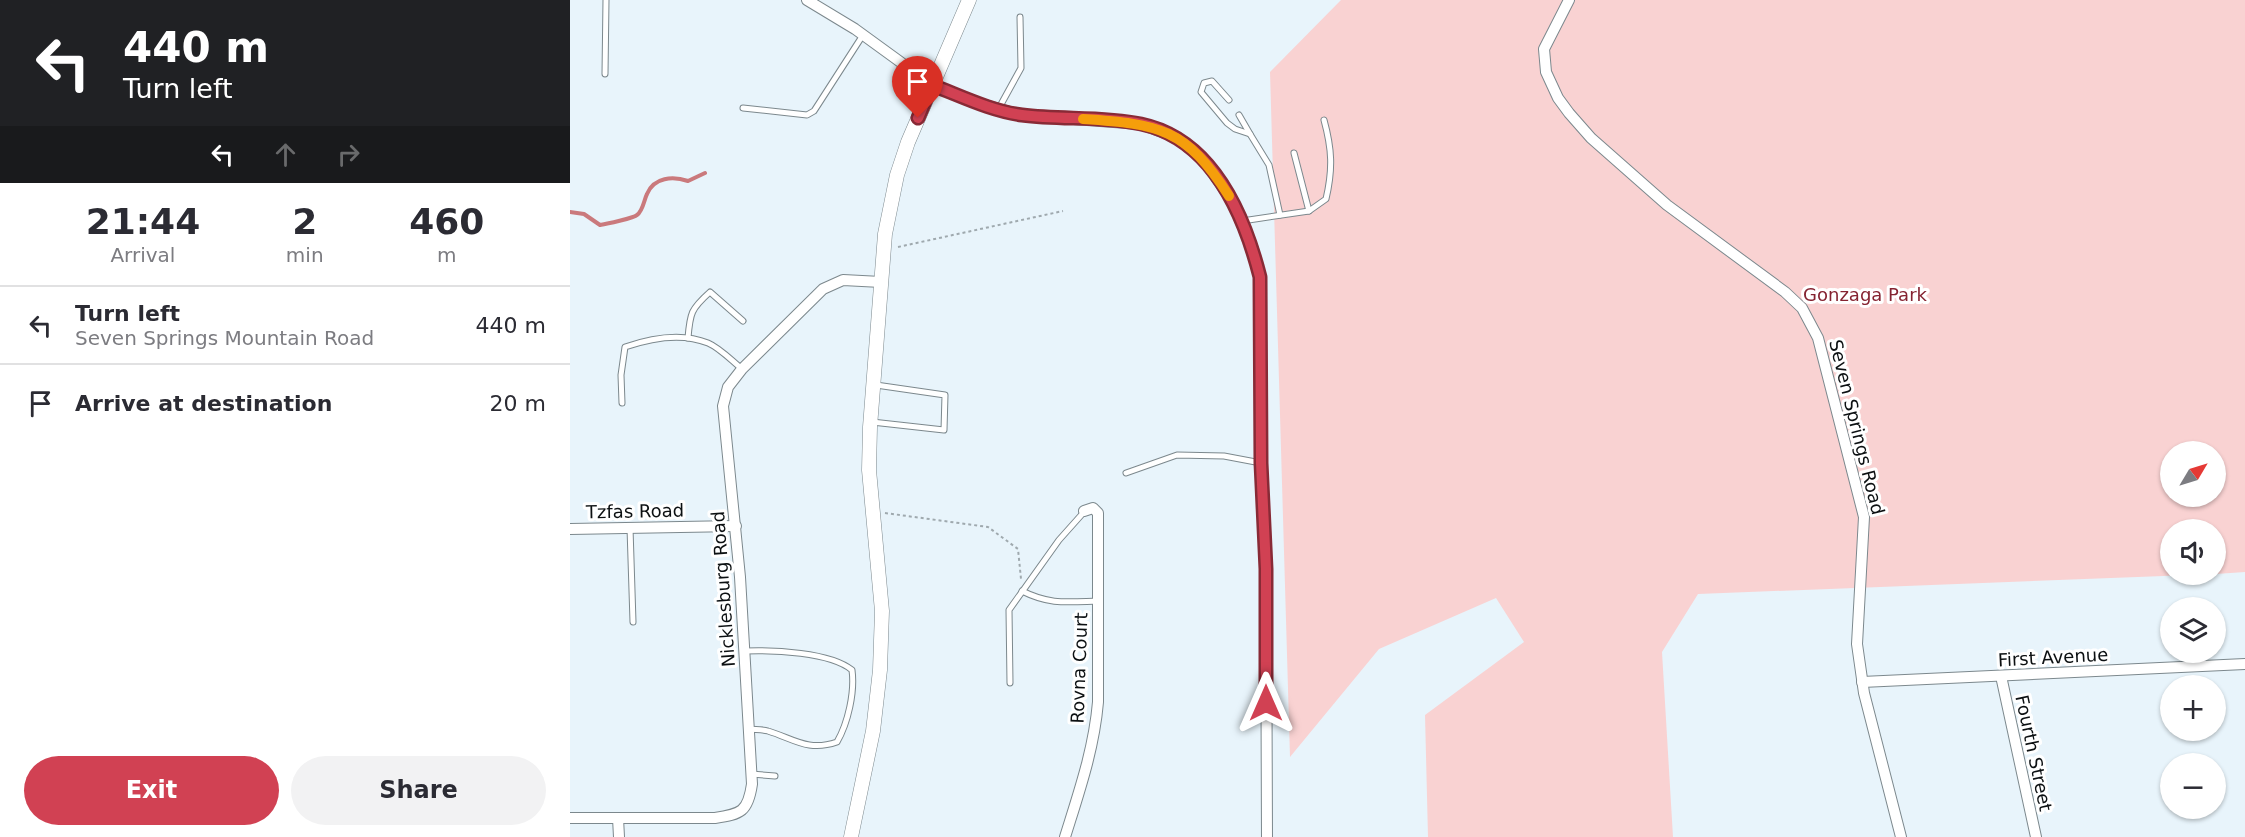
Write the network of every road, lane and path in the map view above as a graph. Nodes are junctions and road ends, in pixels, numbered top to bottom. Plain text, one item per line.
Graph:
1 (606, 0) edge
2 (807, 0) edge
3 (969, 0) edge
4 (1569, 0) edge
5 (1020, 17) dead end
6 (863, 35) junction
7 (604, 74) dead end
8 (932, 85) junction
9 (1229, 100) dead end
10 (743, 108) dead end
11 (998, 110) junction
12 (1239, 116) dead end
13 (1324, 120) dead end
14 (1250, 134) junction
15 (1294, 153) dead end
16 (1309, 211) junction
17 (1063, 212) dead end
18 (1280, 216) junction
19 (1242, 221) junction
20 (884, 250) junction
21 (881, 282) junction
22 (743, 321) dead end
23 (688, 338) junction
24 (742, 369) junction
25 (873, 384) junction
26 (622, 403) dead end
27 (871, 422) junction
28 (1261, 463) junction
29 (1126, 473) dead end
30 (873, 509) junction
31 (1084, 511) joint
32 (736, 526) junction
33 (630, 528) junction
34 (570, 529) edge
35 (1022, 591) junction
36 (1098, 602) junction
37 (633, 622) dead end
38 (743, 651) junction
39 (2245, 664) edge
40 (2001, 676) junction
41 (1010, 682) dead end
42 (1862, 682) junction
43 (748, 729) junction
44 (751, 774) junction
45 (775, 776) dead end
46 (570, 818) edge
47 (618, 818) junction
48 (619, 837) edge
49 (851, 837) edge
50 (1065, 837) edge
51 (1267, 837) edge
52 (1901, 837) edge
53 (2036, 837) edge

1 - 7 lane
2 - 6 street
3 - 8 street
4 - 42 street, Seven Springs Road
5 - 11 lane
6 - 8 street
6 - 10 lane
8 - 11 street
8 - 20 street
9 - 14 lane
11 - 19 street
12 - 14 lane
13 - 16 lane
14 - 18 lane
15 - 16 lane
16 - 18 lane
17 - 20 path
18 - 19 lane
19 - 28 street
20 - 21 street
21 - 24 street, Nicklesburg Road
21 - 25 street
22 - 23 lane
23 - 24 lane
23 - 26 lane
24 - 32 street, Nicklesburg Road
25 - 27 street
25 - 27 lane
27 - 30 street
28 - 29 lane
28 - 51 street
30 - 35 path
30 - 49 street
31 - 35 lane
31 - 36 street, Rovna Court
32 - 33 street, Tzfas Road
32 - 38 street, Nicklesburg Road
33 - 34 street, Tzfas Road
33 - 37 lane
35 - 36 lane
35 - 41 lane
36 - 50 street, Rovna Court
38 - 43 street, Nicklesburg Road
38 - 43 lane
39 - 40 street, First Avenue
40 - 42 street, First Avenue
40 - 53 street, Fourth Street
42 - 52 street, Seven Springs Road
43 - 44 street, Nicklesburg Road
44 - 45 lane
44 - 47 street, Nicklesburg Road
46 - 47 street, Nicklesburg Road
47 - 48 street

